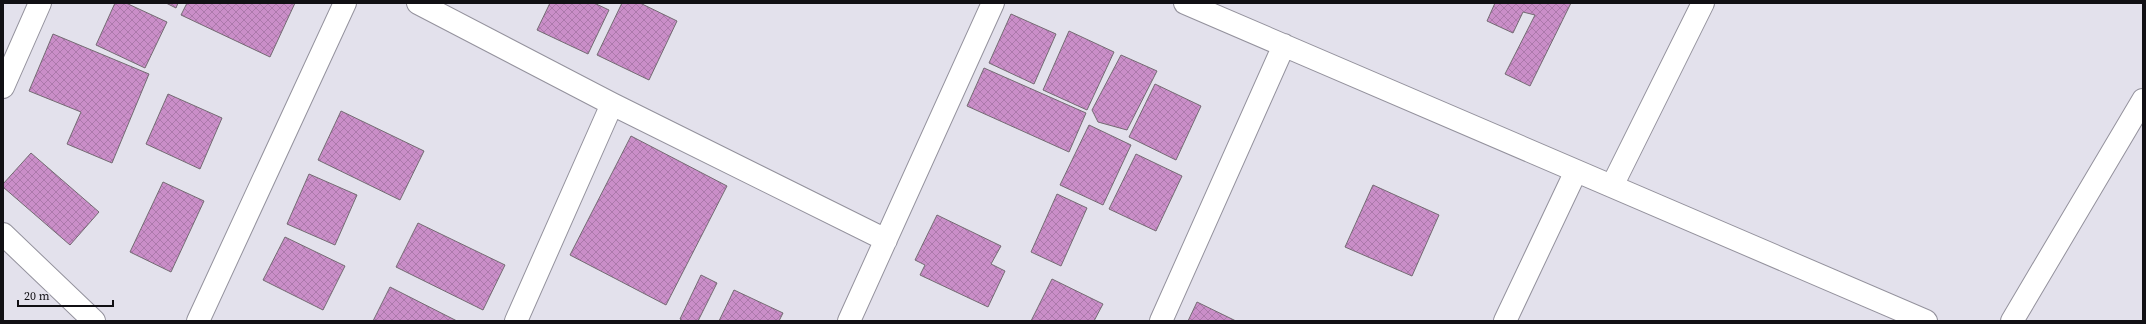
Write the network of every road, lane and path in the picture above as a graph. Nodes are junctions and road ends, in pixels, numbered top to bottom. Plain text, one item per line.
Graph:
1 (40, 3) edge
2 (345, 3) edge
3 (418, 3) edge
4 (993, 3) edge
5 (1185, 3) edge
6 (1703, 3) edge
7 (1284, 45) junction
8 (3, 87) edge
9 (2143, 100) edge
10 (612, 104) junction
11 (1576, 171) junction
12 (1612, 186) junction
13 (3, 234) edge
14 (886, 240) junction
15 (94, 321) edge
16 (198, 321) edge
17 (516, 321) edge
18 (849, 321) edge
19 (1161, 321) edge
20 (1505, 321) edge
21 (1926, 321) edge
22 (2012, 321) edge

1 - 8 street
2 - 16 street
3 - 10 street
4 - 14 street
5 - 7 street
6 - 12 street
7 - 11 street
7 - 19 street
9 - 22 street
10 - 14 street
10 - 17 street
11 - 12 street
11 - 20 street
12 - 21 street
13 - 15 street
14 - 18 street

